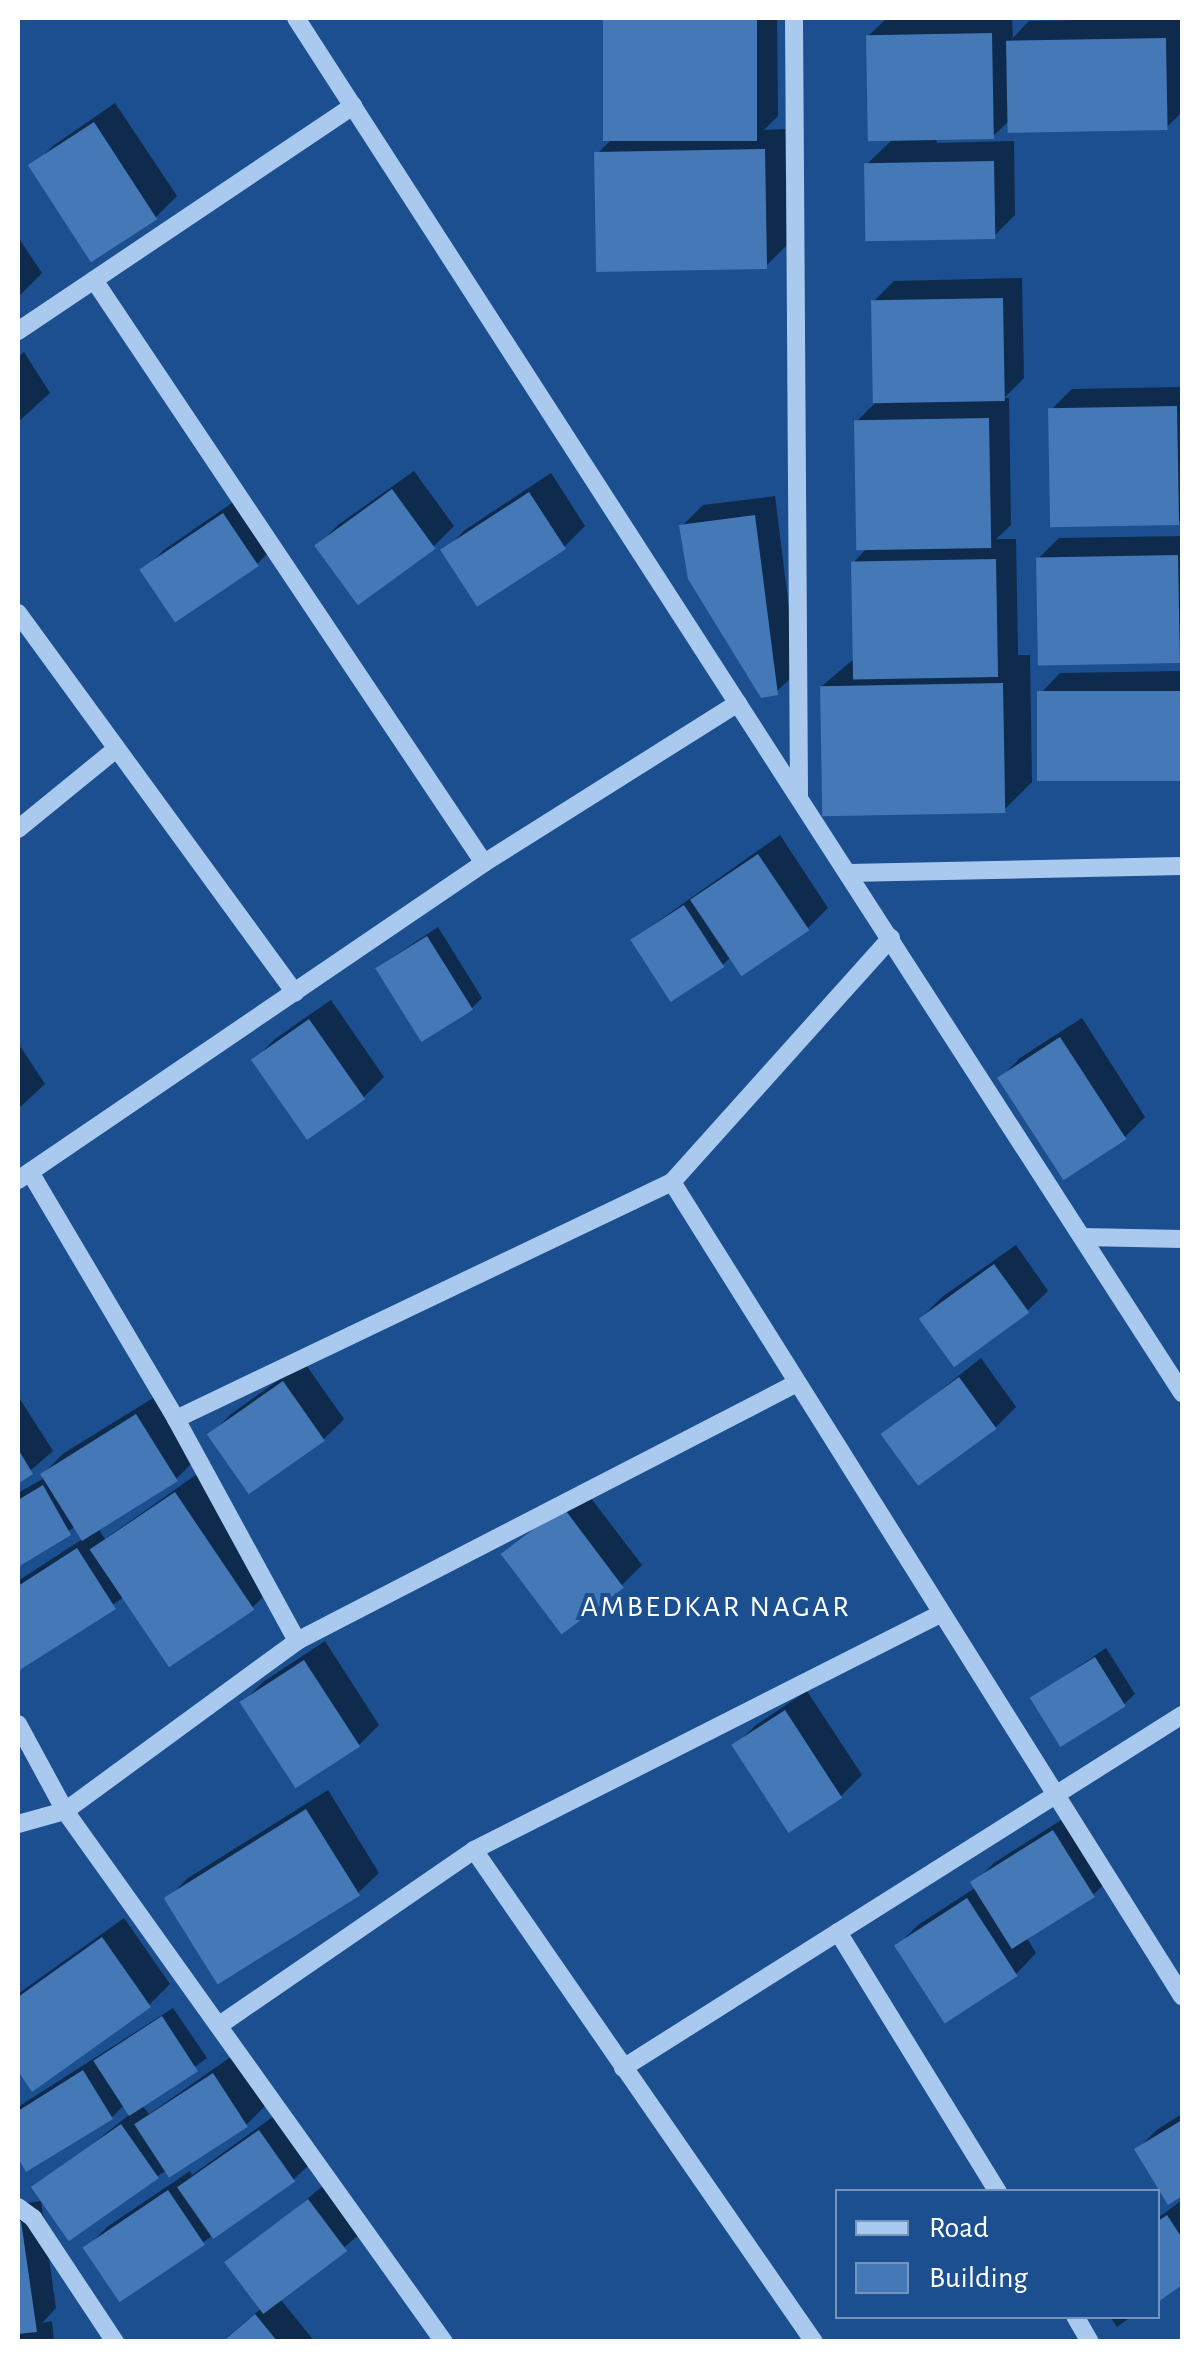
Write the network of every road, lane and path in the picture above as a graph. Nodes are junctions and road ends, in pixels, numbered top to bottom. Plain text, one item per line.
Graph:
1 (296, 18) edge
2 (794, 18) edge
3 (353, 106) junction
4 (94, 280) junction
5 (18, 331) edge
6 (18, 612) edge
7 (738, 703) junction
8 (115, 750) junction
9 (800, 798) junction
10 (18, 829) edge
11 (484, 863) junction
12 (1182, 866) edge
13 (848, 873) junction
14 (890, 938) junction
15 (295, 993) junction
16 (24, 1176) edge
17 (672, 1182) junction
18 (1082, 1237) junction
19 (1182, 1239) edge
20 (797, 1384) junction
21 (1182, 1393) edge
22 (176, 1419) junction
23 (940, 1614) junction
24 (297, 1641) junction
25 (1182, 1716) edge
26 (18, 1724) edge
27 (1057, 1794) junction
28 (65, 1811) junction
29 (18, 1824) edge
30 (474, 1850) junction
31 (838, 1932) junction
32 (1182, 1996) edge
33 (221, 2024) junction
34 (623, 2068) junction
35 (996, 2189) edge
36 (18, 2207) edge
37 (1076, 2319) edge
38 (115, 2342) edge
39 (444, 2342) edge
40 (814, 2342) edge
41 (1090, 2342) edge

1 - 3 street
2 - 9 street
3 - 4 street
3 - 7 street
4 - 5 street
4 - 11 street
6 - 8 street
7 - 9 street
7 - 11 street
8 - 10 street
8 - 15 street
9 - 13 street
11 - 15 street
12 - 13 street
13 - 14 street
14 - 17 street
14 - 18 street
15 - 16 street
16 - 22 street
17 - 20 street
17 - 22 street
18 - 19 street
18 - 21 street
20 - 23 street
20 - 24 street
22 - 24 street
23 - 27 street
23 - 30 street
24 - 28 street
25 - 27 street
26 - 28 street
27 - 31 street
27 - 32 street
28 - 29 street
28 - 33 street
30 - 33 street
30 - 34 street
31 - 34 street
31 - 35 street
33 - 39 street
34 - 40 street
36 - 38 street
37 - 41 street

